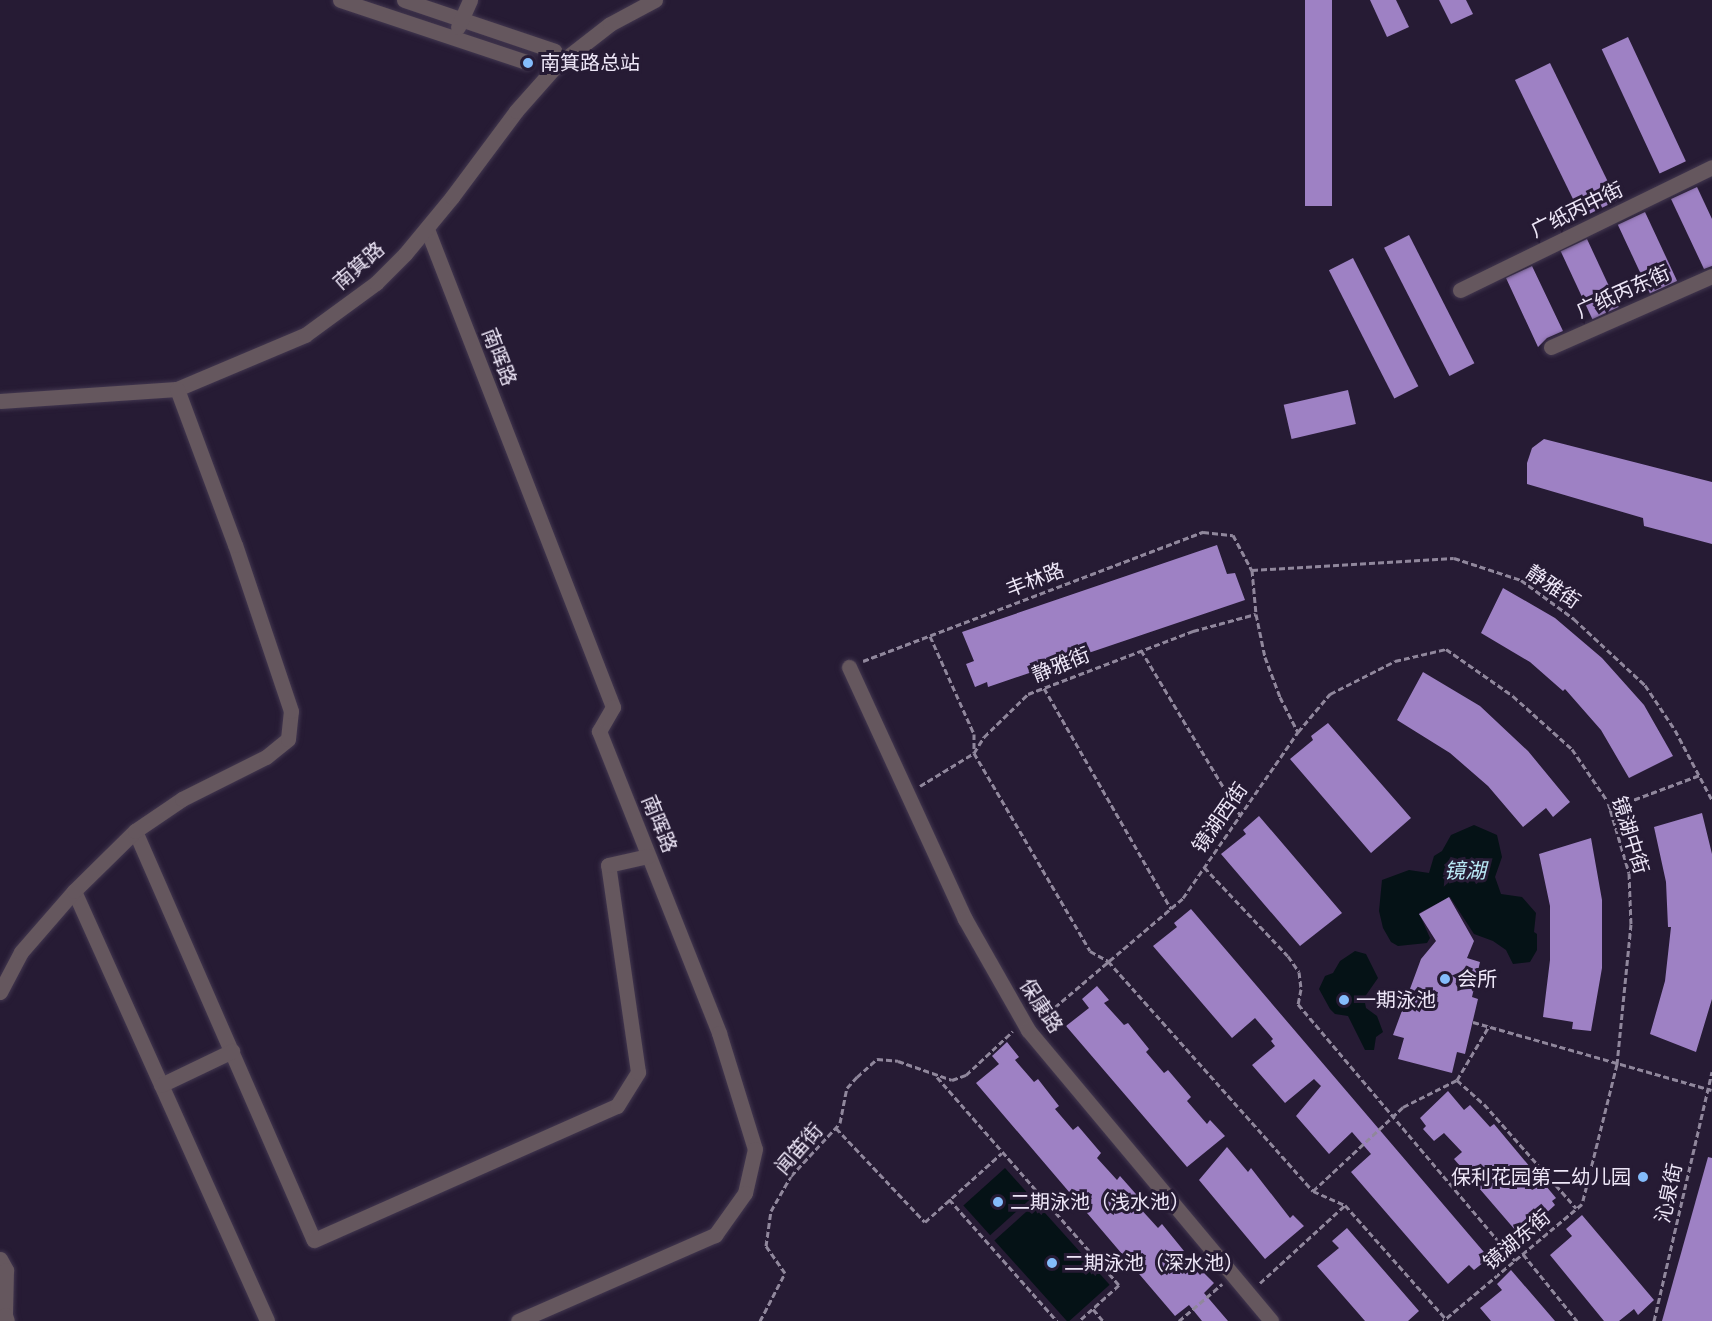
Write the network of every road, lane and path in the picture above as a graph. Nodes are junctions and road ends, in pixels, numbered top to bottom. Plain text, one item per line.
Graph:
1 (340, 0) edge
2 (404, 0) edge
3 (423, 0) edge
4 (470, 0) edge
5 (655, 0) edge
6 (413, 24) junction
7 (454, 38) junction
8 (555, 51) dead end
9 (526, 62) dead end
10 (1712, 166) edge
11 (427, 229) junction
12 (1712, 276) edge
13 (1460, 290) dead end
14 (1551, 347) dead end
15 (177, 388) junction
16 (0, 401) edge
17 (1252, 570) junction
18 (1256, 614) junction
19 (930, 636) junction
20 (1446, 649) joint
21 (1141, 650) junction
22 (849, 667) joint
23 (1044, 688) junction
24 (1298, 732) junction
25 (974, 753) junction
26 (1700, 775) junction
27 (906, 795) junction
28 (1712, 800) edge
29 (1610, 809) junction
30 (1240, 815) junction
31 (135, 831) junction
32 (648, 856) junction
33 (1204, 867) junction
34 (74, 891) junction
35 (1171, 909) junction
36 (1108, 961) junction
37 (0, 992) edge
38 (1473, 1022) dead end
39 (1026, 1026) junction
40 (1489, 1026) junction
41 (232, 1052) junction
42 (1617, 1064) junction
43 (1712, 1072) edge
44 (936, 1076) junction
45 (1457, 1080) junction
46 (161, 1085) junction
47 (1710, 1090) edge
48 (1392, 1117) junction
49 (836, 1128) junction
50 (1002, 1153) junction
51 (1313, 1191) junction
52 (949, 1200) junction
53 (1345, 1205) junction
54 (1577, 1208) junction
55 (1523, 1254) junction
56 (0, 1259) edge
57 (1515, 1261) junction
58 (1232, 1275) junction
59 (1248, 1294) junction
60 (1092, 1309) junction
61 (1444, 1320) edge
62 (7, 1321) edge
63 (267, 1321) edge
64 (518, 1321) edge
65 (760, 1321) edge
66 (1057, 1321) edge
67 (1079, 1321) edge
68 (1103, 1321) edge
69 (1179, 1321) edge
70 (1271, 1321) edge
71 (1577, 1321) edge
72 (1654, 1321) edge

1 - 6 street
2 - 8 street
3 - 6 street
4 - 7 street
5 - 11 street, 南箕路
6 - 7 street
7 - 9 street
10 - 13 street, 广纸丙中街
11 - 15 street, 南箕路
11 - 32 street, 南晖路
12 - 14 street, 广纸丙东街
15 - 16 street, 南箕路
15 - 31 street
17 - 18 path
17 - 19 path, 丰林路
17 - 26 path, 静雅街
18 - 21 path, 静雅街
18 - 24 path
19 - 22 path, 丰林路
19 - 25 path
20 - 24 path, 镜湖西街
20 - 29 path, 镜湖中街
21 - 23 path, 静雅街
21 - 30 path
22 - 27 street, 保康路
23 - 25 path, 静雅街
23 - 35 path
24 - 30 path, 镜湖西街
25 - 27 path, 静雅街
25 - 36 path
26 - 28 path, 静雅街
26 - 29 path
27 - 39 street, 保康路
29 - 42 path, 镜湖中街
30 - 33 path, 镜湖西街
31 - 34 street
31 - 41 street
32 - 41 street
32 - 64 street, 南晖路
33 - 35 path, 镜湖西街
33 - 48 path
34 - 37 street
34 - 46 street
35 - 36 path, 镜湖西街
36 - 39 path, 镜湖西街
36 - 51 path
38 - 40 path
39 - 44 path, 闻笛街
39 - 58 street, 保康路
40 - 42 path
40 - 45 path
41 - 46 street
42 - 47 path
42 - 54 path, 镜湖东街
43 - 47 path, 沁泉街
44 - 49 path, 闻笛街
44 - 50 path
45 - 48 path
45 - 54 path
46 - 63 street
47 - 72 path, 沁泉街
48 - 51 path
48 - 57 path
49 - 52 path
49 - 65 path, 闻笛街
50 - 52 path
50 - 60 path
51 - 53 path
52 - 66 path
53 - 59 path
53 - 61 path
54 - 55 path, 镜湖东街
55 - 57 path, 镜湖东街
55 - 71 path
56 - 62 street
57 - 61 path, 镜湖东街
58 - 59 street, 保康路
58 - 69 path
59 - 70 street, 保康路
60 - 67 path
60 - 68 path

